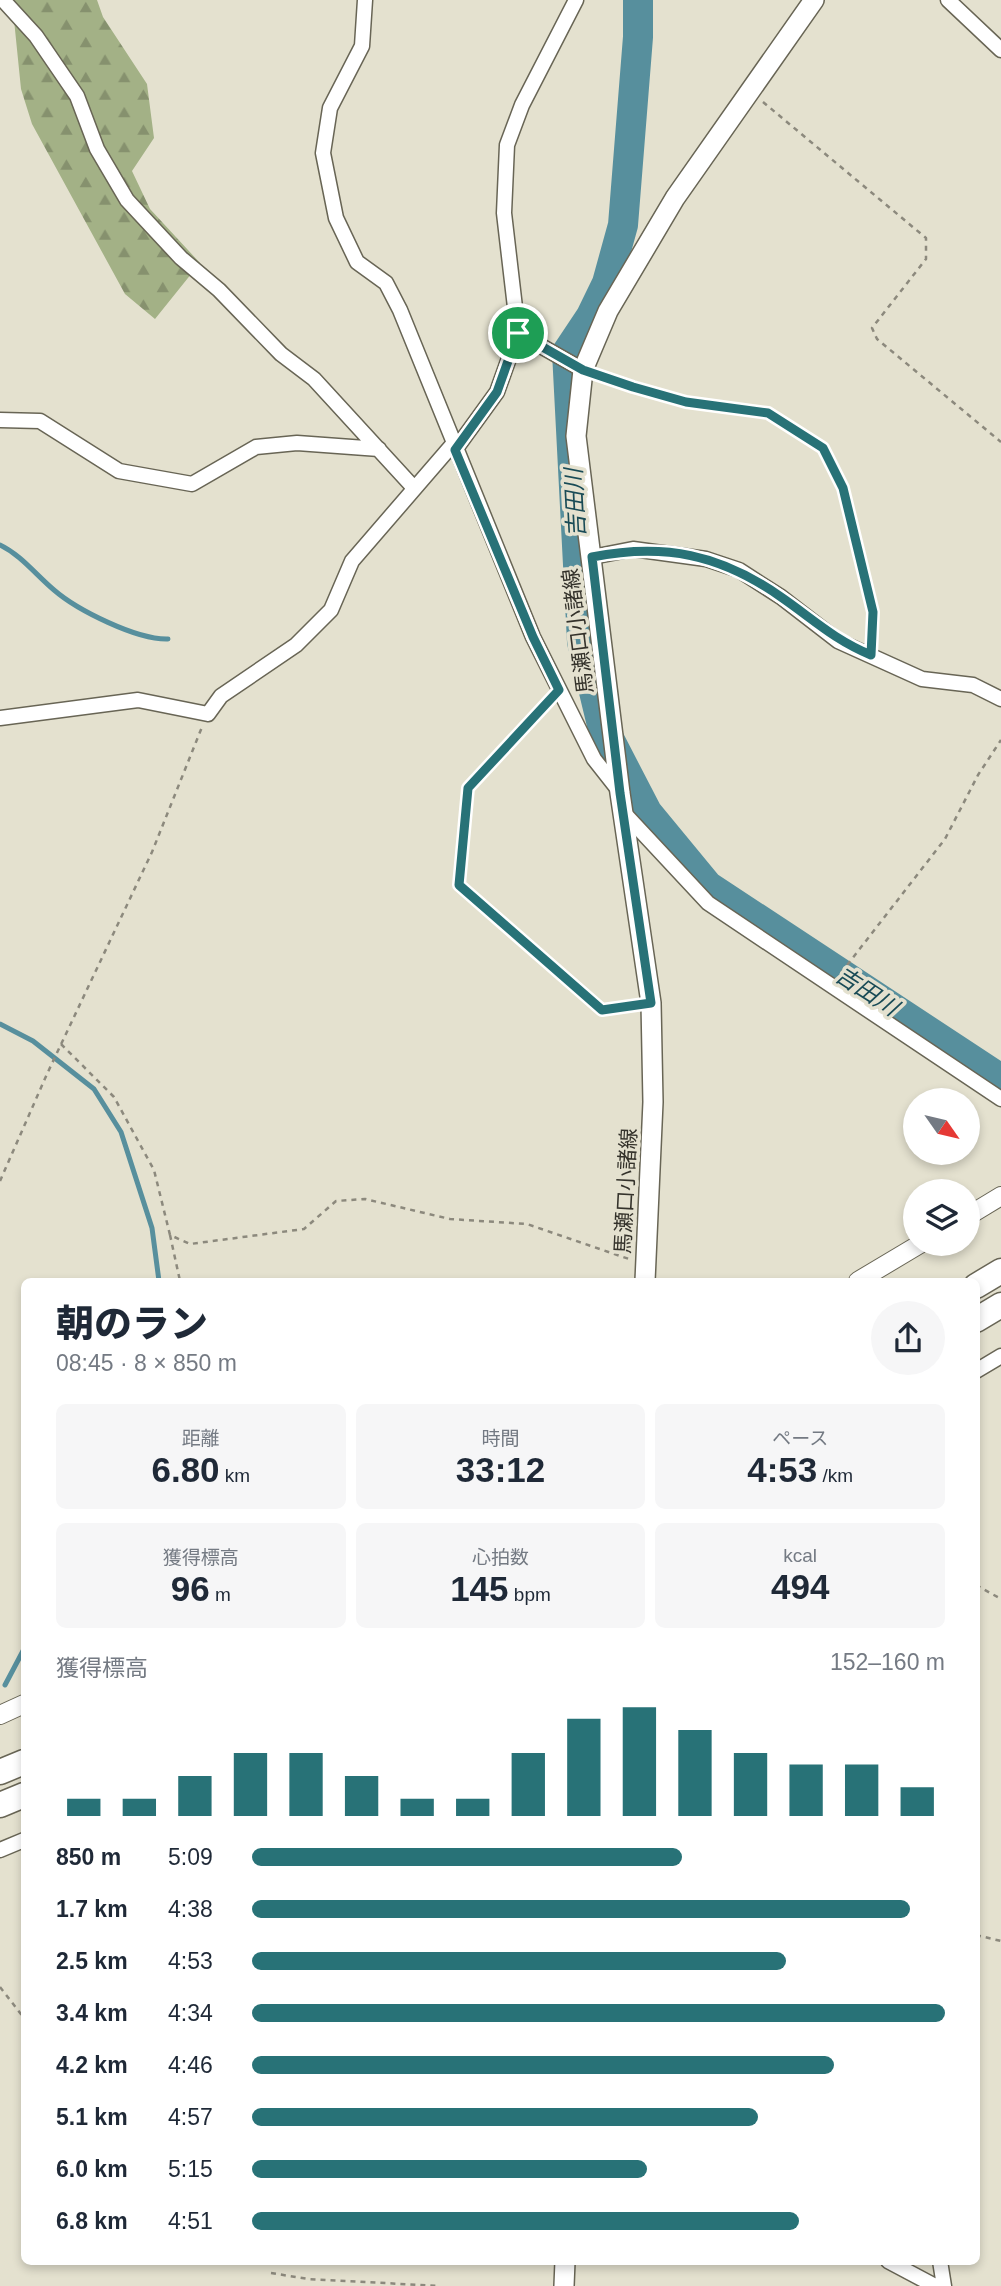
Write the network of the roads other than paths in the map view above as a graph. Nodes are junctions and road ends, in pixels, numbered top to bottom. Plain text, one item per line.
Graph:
1 (3, 0) edge
2 (365, 0) edge
3 (576, 0) edge
4 (814, 0) edge
5 (948, 0) edge
6 (1001, 50) edge
7 (518, 333) junction
8 (583, 370) junction
9 (0, 421) edge
10 (454, 447) junction
11 (379, 449) junction
12 (414, 488) junction
13 (592, 557) junction
14 (871, 655) junction
15 (1001, 699) edge
16 (0, 718) edge
17 (620, 793) junction
18 (625, 814) junction
19 (1001, 1099) edge
20 (1001, 1196) edge
21 (980, 1209) edge
22 (903, 1254) edge
23 (1001, 1271) edge
24 (645, 1273) edge
25 (863, 1278) edge
26 (980, 1284) edge
27 (1001, 1305) edge
28 (980, 1318) edge
29 (1001, 1356) edge
30 (980, 1369) edge
31 (21, 1705) edge
32 (0, 1715) edge
33 (21, 1763) edge
34 (0, 1772) edge
35 (21, 1797) edge
36 (0, 1805) edge
37 (21, 1841) edge
38 (0, 1850) edge
39 (565, 2265) edge
40 (896, 2265) edge
41 (941, 2265) edge
42 (564, 2286) edge
43 (935, 2286) edge
44 (944, 2286) edge

1 - 11 street
2 - 10 street
3 - 7 street
4 - 8 main road, 馬瀬口小諸線
5 - 6 street
7 - 8 street
7 - 10 street
8 - 13 main road, 馬瀬口小諸線
8 - 14 lane
9 - 11 street
10 - 12 street
10 - 17 street
11 - 12 street
12 - 16 street
13 - 14 street
13 - 17 main road, 馬瀬口小諸線
14 - 15 street
17 - 18 main road, 馬瀬口小諸線
18 - 19 street
18 - 24 main road, 馬瀬口小諸線
20 - 21 street
22 - 25 street
23 - 26 highway
27 - 28 highway
29 - 30 street
31 - 32 street
33 - 34 highway
35 - 36 highway
37 - 38 street
39 - 42 main road
40 - 43 street
41 - 44 street

